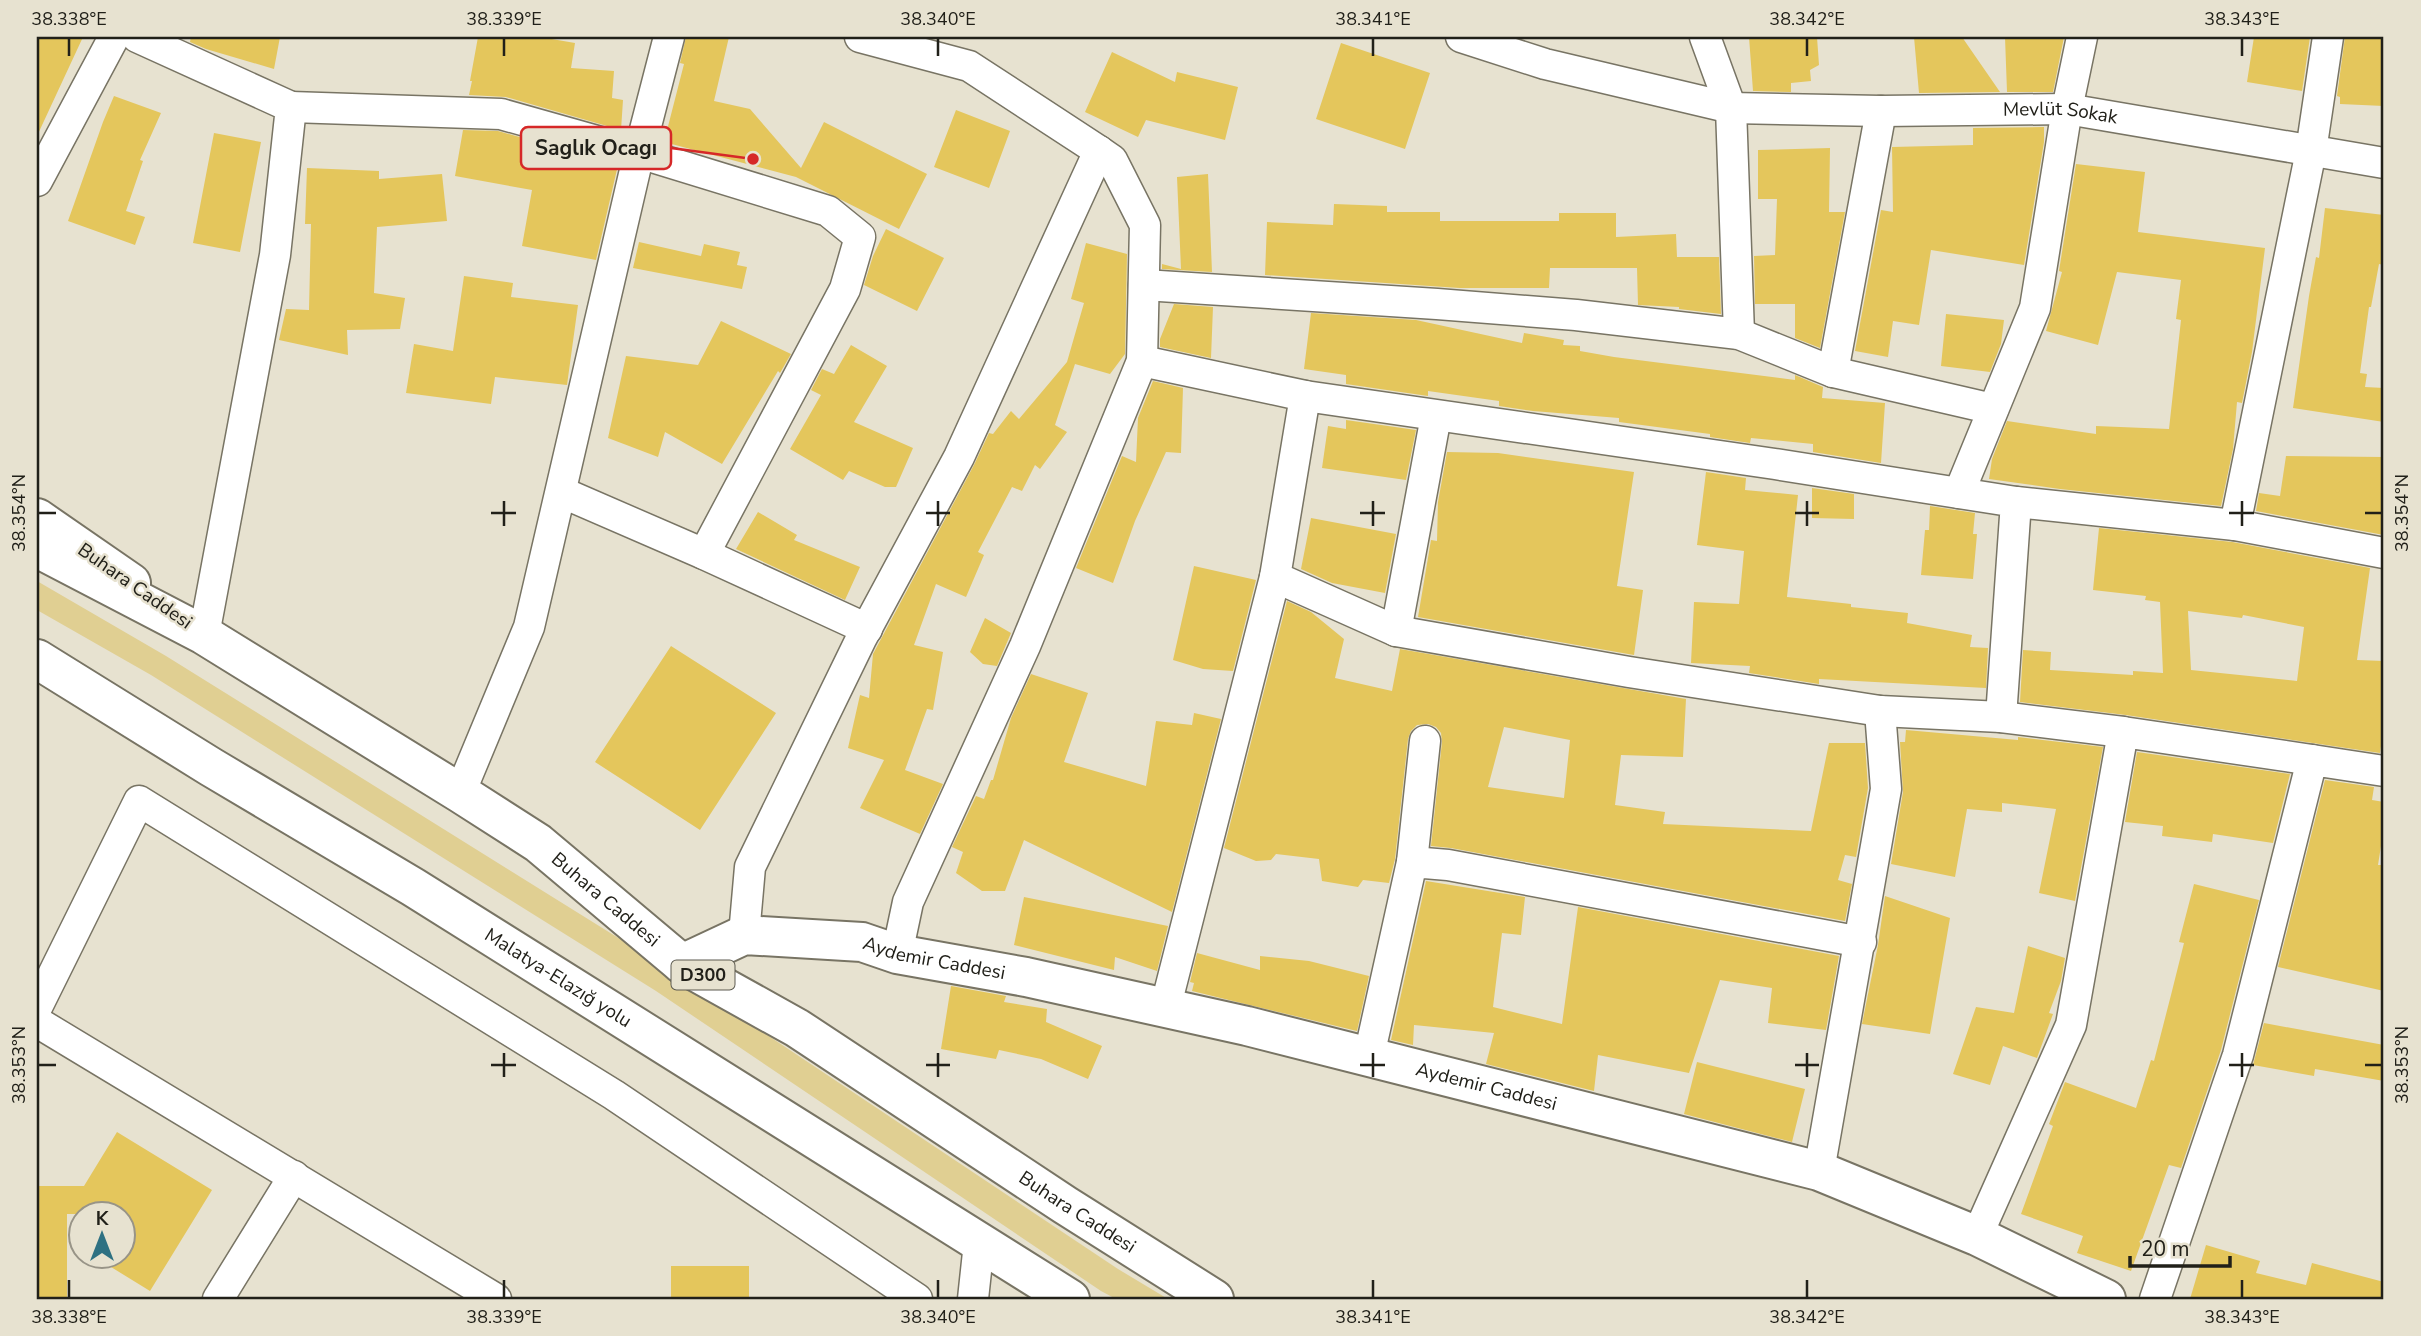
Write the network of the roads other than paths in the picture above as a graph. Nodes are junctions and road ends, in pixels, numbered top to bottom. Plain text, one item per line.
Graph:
1 (114, 37) edge
2 (137, 37) edge
3 (668, 37) edge
4 (860, 37) edge
5 (1461, 37) edge
6 (1705, 37) edge
7 (2082, 37) edge
8 (2328, 37) edge
9 (291, 107) junction
10 (1731, 108) junction
11 (2067, 109) junction
12 (1881, 111) junction
13 (1099, 151) junction
14 (2311, 151) junction
15 (639, 153) junction
16 (2384, 163) edge
17 (37, 181) edge
18 (1144, 285) junction
19 (1739, 334) junction
20 (1142, 360) junction
21 (1833, 372) junction
22 (1305, 396) junction
23 (1993, 408) junction
24 (1437, 416) junction
25 (561, 492) junction
26 (1959, 493) junction
27 (2016, 502) junction
28 (37, 518) edge
29 (2235, 526) junction
30 (37, 548) edge
31 (2384, 553) edge
32 (704, 554) junction
33 (1275, 577) junction
34 (867, 629) junction
35 (1396, 631) junction
36 (204, 635) junction
37 (37, 659) edge
38 (37, 672) edge
39 (1880, 711) junction
40 (120, 712) junction
41 (2001, 718) junction
42 (2123, 732) junction
43 (1425, 741) dead end
44 (2312, 760) junction
45 (2384, 771) edge
46 (460, 793) junction
47 (1412, 862) junction
48 (744, 935) junction
49 (1861, 942) junction
50 (897, 954) junction
51 (682, 964) junction
52 (37, 1007) edge
53 (1164, 1009) junction
54 (37, 1022) edge
55 (1369, 1056) junction
56 (1819, 1171) junction
57 (294, 1176) junction
58 (1977, 1236) junction
59 (979, 1243) junction
60 (218, 1299) edge
61 (496, 1299) edge
62 (917, 1299) edge
63 (973, 1299) edge
64 (1070, 1299) edge
65 (1214, 1299) edge
66 (2106, 1299) edge
67 (2155, 1299) edge

1 - 17 street
2 - 9 street
3 - 15 street
4 - 13 street
5 - 10 street, Mevlüt Sokak
6 - 10 street
7 - 11 street
8 - 14 street
9 - 15 street
9 - 36 street
10 - 12 street, Mevlüt Sokak
10 - 19 street
11 - 12 street, Mevlüt Sokak
11 - 14 street, Mevlüt Sokak
11 - 23 street
12 - 21 street
13 - 18 street
13 - 34 street
14 - 16 street, Mevlüt Sokak
14 - 29 street
15 - 25 street
15 - 32 street
18 - 19 street
18 - 20 street
19 - 21 street
20 - 22 street
20 - 50 street
21 - 23 street
22 - 24 street
22 - 33 street
23 - 26 street
24 - 26 street
24 - 35 street
25 - 32 street
25 - 46 street
26 - 27 street
27 - 29 street
27 - 41 street
28 - 36 main road, Buhara Caddesi / D300
29 - 31 street
30 - 36 main road
32 - 34 street
33 - 35 street
33 - 53 street
34 - 48 street
35 - 39 street
36 - 46 main road, Buhara Caddesi / D300
37 - 40 main road
38 - 40 main road, Malatya-Elazığ yolu
39 - 41 street
39 - 49 street
40 - 59 main road, Malatya-Elazığ yolu
41 - 42 street
42 - 44 street
42 - 58 street
43 - 47 street
44 - 45 street
44 - 67 street
46 - 51 main road, Buhara Caddesi / D300
47 - 49 street
47 - 55 street
48 - 50 main road, Aydemir Caddesi
48 - 51 main road, Aydemir Caddesi
49 - 56 street
50 - 53 main road, Aydemir Caddesi
51 - 65 main road, Buhara Caddesi / D300
52 - 62 street
53 - 55 main road, Aydemir Caddesi
54 - 57 street
55 - 56 main road, Aydemir Caddesi
56 - 58 main road, Aydemir Caddesi
57 - 60 street
57 - 61 street
58 - 66 main road, Aydemir Caddesi
59 - 63 street
59 - 64 main road, Malatya-Elazığ yolu

